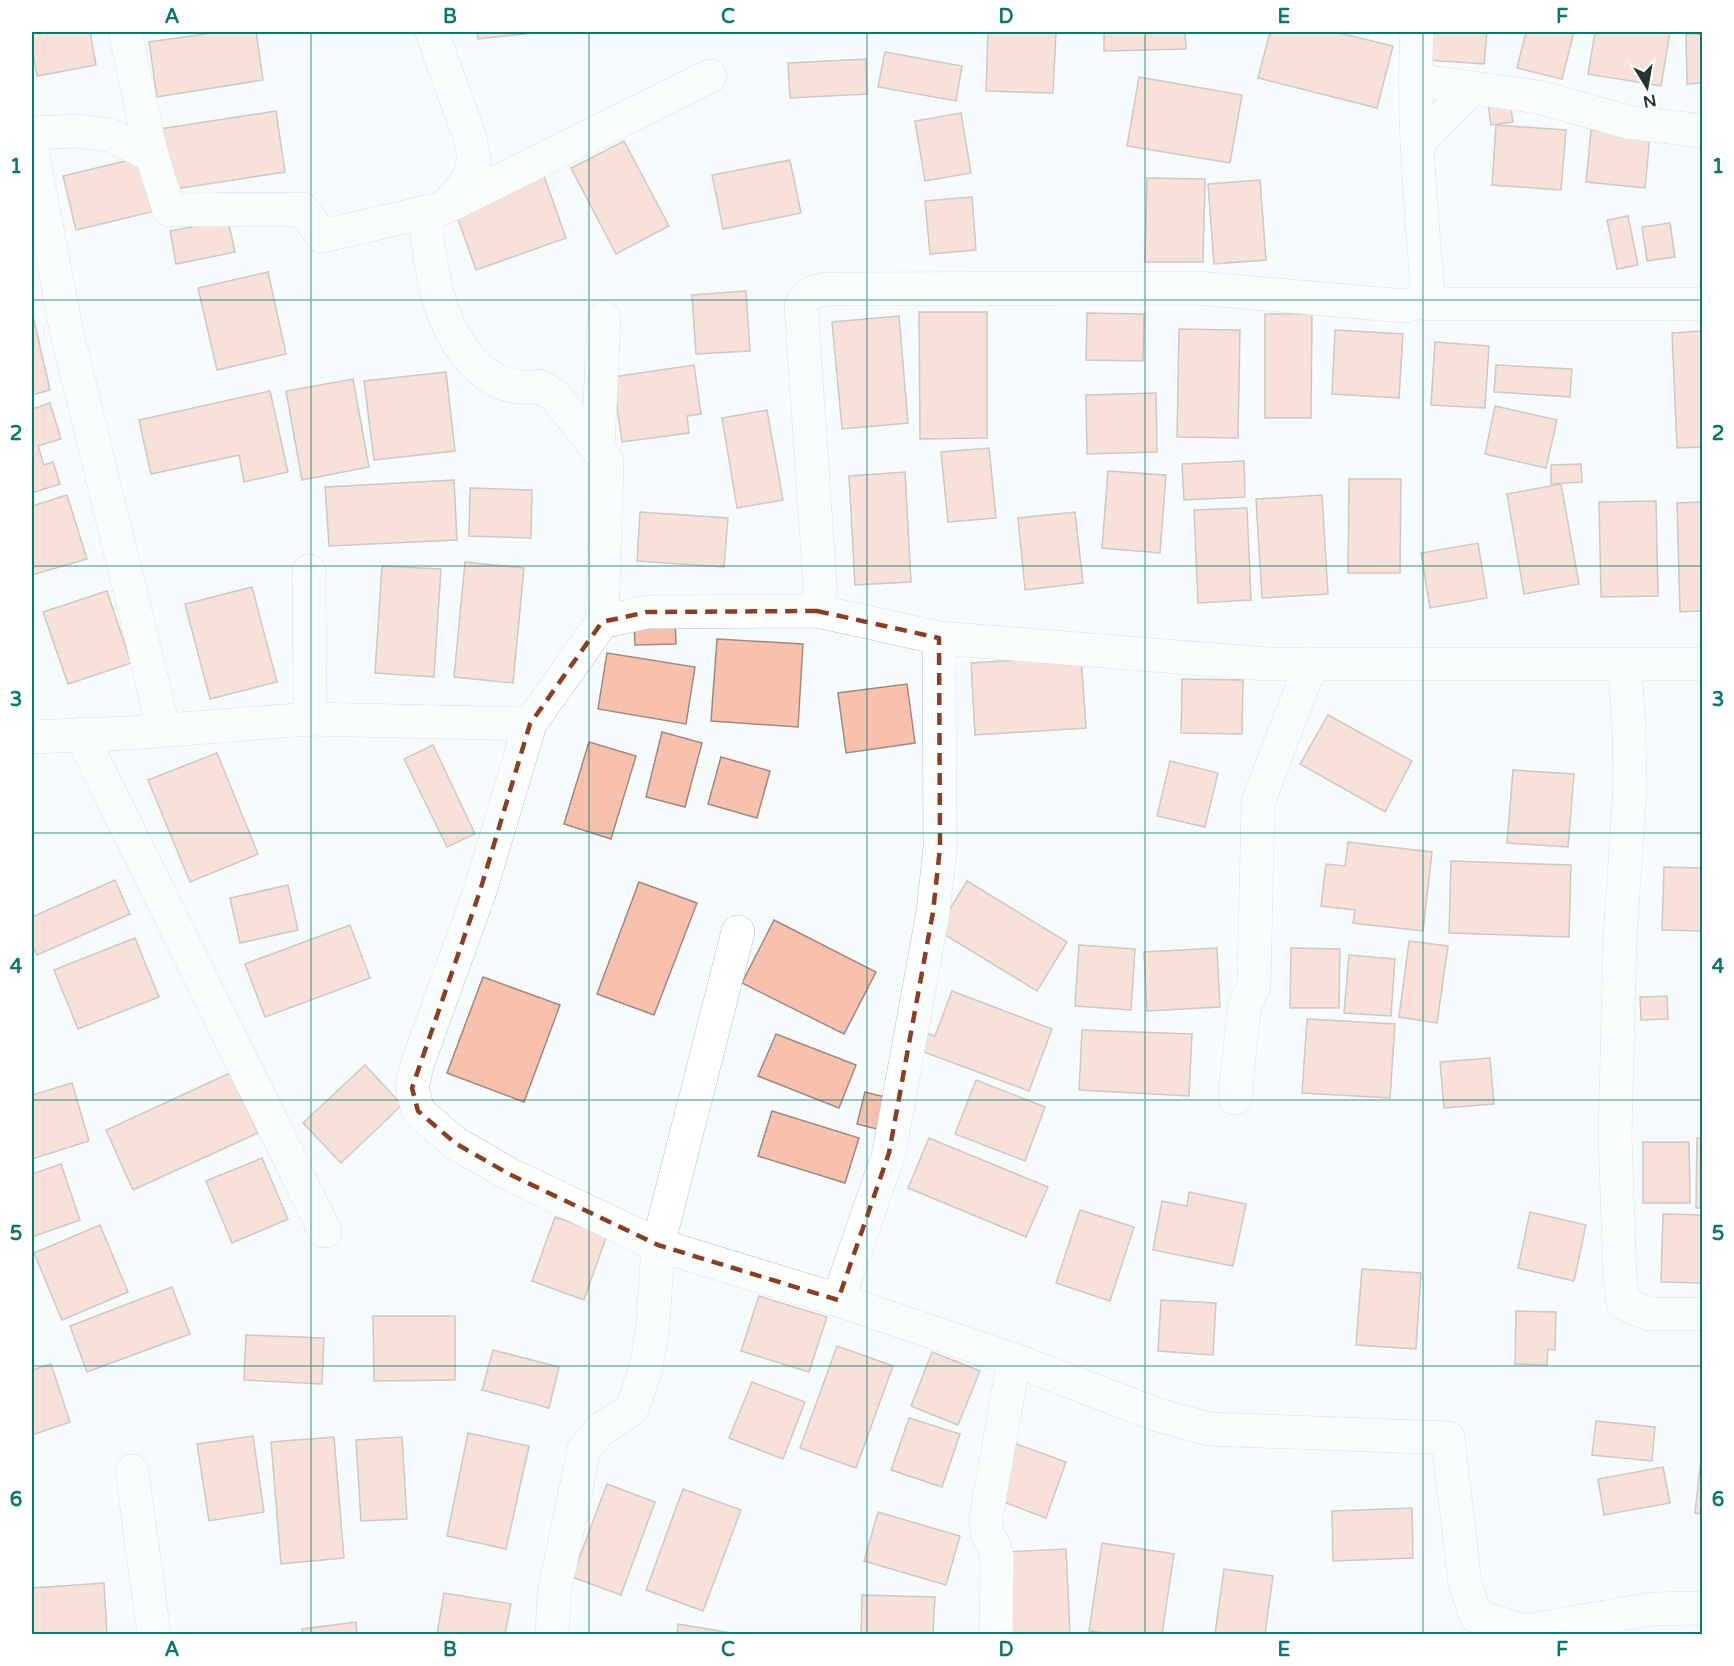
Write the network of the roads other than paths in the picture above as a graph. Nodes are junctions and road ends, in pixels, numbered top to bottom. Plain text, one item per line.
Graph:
1 (125, 32) edge
2 (432, 32) edge
3 (1417, 32) edge
4 (710, 76) dead end
5 (1415, 80) junction
6 (1472, 88) junction
7 (140, 99) junction
8 (1702, 131) edge
9 (32, 132) edge
10 (110, 135) junction
11 (1417, 144) junction
12 (32, 150) edge
13 (152, 156) junction
14 (434, 210) junction
15 (1424, 301) junction
16 (1702, 304) edge
17 (604, 318) dead end
18 (598, 447) junction
19 (309, 571) dead end
20 (818, 610) junction
21 (602, 622) junction
22 (939, 638) junction
23 (1311, 664) junction
24 (1702, 664) edge
25 (1625, 665) junction
26 (310, 719) junction
27 (530, 724) junction
28 (164, 730) junction
29 (81, 734) junction
30 (32, 736) edge
31 (738, 932) dead end
32 (1235, 1098) dead end
33 (325, 1231) dead end
34 (658, 1245) junction
35 (838, 1300) junction
36 (1702, 1314) edge
37 (1014, 1360) junction
38 (132, 1471) dead end
39 (1702, 1608) edge
40 (1652, 1622) edge
41 (1476, 1625) edge
42 (154, 1635) edge
43 (552, 1635) edge
44 (996, 1635) edge

1 - 7 street
2 - 14 street
3 - 5 street
4 - 14 street
5 - 6 street
5 - 11 street
6 - 8 street
6 - 11 street
7 - 10 street
7 - 13 street
9 - 10 street
10 - 13 street
11 - 15 street
12 - 28 street
13 - 14 street
14 - 18 street
15 - 16 street
15 - 20 street
17 - 18 street
18 - 21 street
19 - 26 street
20 - 21 street
20 - 22 street
21 - 27 street
22 - 23 street
22 - 35 street
23 - 25 street
23 - 32 street
24 - 25 street
25 - 36 street
26 - 27 street
26 - 28 street
27 - 34 street
28 - 29 street
29 - 30 street
29 - 33 street
31 - 34 street
34 - 35 street
34 - 43 street
35 - 37 street
37 - 41 street
37 - 44 street
38 - 42 street
39 - 40 street
40 - 41 street

